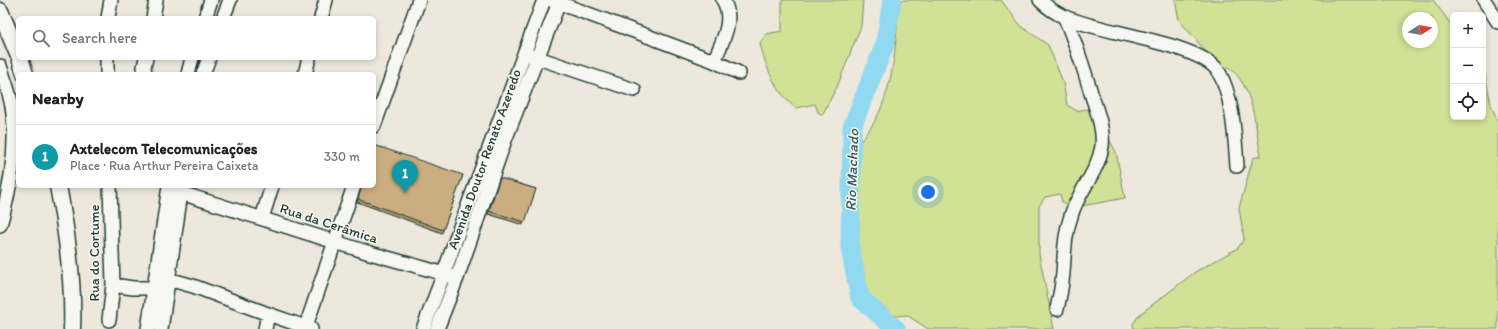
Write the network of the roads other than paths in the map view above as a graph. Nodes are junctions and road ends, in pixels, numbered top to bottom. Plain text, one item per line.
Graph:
1 (111, 0) edge
2 (156, 0) edge
3 (211, 0) edge
4 (230, 0) edge
5 (326, 0) edge
6 (419, 0) edge
7 (544, 0) edge
8 (723, 0) edge
9 (1040, 0) edge
10 (1484, 0) edge
11 (556, 1) edge
12 (0, 11) edge
13 (108, 16) edge
14 (152, 16) edge
15 (206, 16) edge
16 (224, 16) edge
17 (322, 16) edge
18 (1065, 18) junction
19 (1498, 22) edge
20 (532, 35) junction
21 (544, 40) junction
22 (16, 49) edge
23 (525, 53) junction
24 (538, 58) junction
25 (21, 60) edge
26 (107, 60) edge
27 (146, 60) edge
28 (192, 60) edge
29 (208, 60) edge
30 (308, 60) edge
31 (714, 61) junction
32 (0, 66) edge
33 (24, 72) edge
34 (107, 72) edge
35 (145, 72) edge
36 (188, 72) edge
37 (204, 72) edge
38 (306, 72) edge
39 (739, 73) dead end
40 (515, 79) junction
41 (528, 83) junction
42 (634, 90) dead end
43 (505, 106) junction
44 (517, 111) junction
45 (376, 120) edge
46 (500, 138) junction
47 (1237, 166) dead end
48 (487, 174) junction
49 (58, 188) edge
50 (110, 188) edge
51 (271, 188) edge
52 (353, 188) edge
53 (168, 189) edge
54 (182, 190) edge
55 (262, 218) junction
56 (0, 225) edge
57 (460, 227) junction
58 (473, 231) junction
59 (334, 242) junction
60 (444, 273) junction
61 (457, 278) junction
62 (168, 279) junction
63 (113, 285) junction
64 (155, 288) junction
65 (438, 308) junction
66 (1057, 309) dead end
67 (268, 314) junction
68 (109, 320) dead end
69 (307, 328) edge
70 (72, 329) edge
71 (148, 329) edge
72 (161, 329) edge
73 (265, 329) edge
74 (423, 329) edge
75 (437, 329) edge

1 - 13 street
2 - 14 street
3 - 15 street
4 - 16 street
5 - 17 street
6 - 45 street
7 - 20 street, Avenida Doutor Renato Azeredo
8 - 31 street
9 - 18 street
10 - 19 street
11 - 21 street, Avenida Doutor Renato Azeredo
11 - 31 street
12 - 22 main road
18 - 47 street
18 - 66 street
20 - 21 street
20 - 23 street, Avenida Doutor Renato Azeredo
21 - 24 street, Avenida Doutor Renato Azeredo
23 - 24 street
23 - 40 street, Avenida Doutor Renato Azeredo
24 - 41 street, Avenida Doutor Renato Azeredo
24 - 42 street
25 - 33 main road
26 - 34 street
27 - 35 street
28 - 36 street
29 - 37 street
30 - 38 street
31 - 39 street
32 - 56 street
40 - 41 street
40 - 43 street, Avenida Doutor Renato Azeredo
41 - 44 street, Avenida Doutor Renato Azeredo
43 - 44 street
43 - 46 street, Avenida Doutor Renato Azeredo
44 - 46 street, Avenida Doutor Renato Azeredo
46 - 48 street, Avenida Doutor Renato Azeredo
48 - 57 street, Avenida Doutor Renato Azeredo
48 - 58 street, Avenida Doutor Renato Azeredo
49 - 70 main road
50 - 63 street, Rua do Cortume
51 - 55 street
52 - 59 street
53 - 54 street, Rua da Cerâmica
53 - 64 street
54 - 55 street, Rua da Cerâmica
54 - 62 street
55 - 59 street, Rua da Cerâmica
57 - 58 street
57 - 60 street, Avenida Doutor Renato Azeredo
58 - 61 street, Avenida Doutor Renato Azeredo
59 - 60 street, Rua da Cerâmica
59 - 69 street
60 - 61 street, Rua da Cerâmica
60 - 65 street, Avenida Doutor Renato Azeredo
61 - 65 street, Avenida Doutor Renato Azeredo
62 - 64 street
62 - 67 street
62 - 72 street
63 - 64 street
63 - 68 street, Rua do Cortume
64 - 71 street
65 - 74 street, Avenida Doutor Renato Azeredo
65 - 75 street, Avenida Doutor Renato Azeredo
67 - 69 street
67 - 73 street

